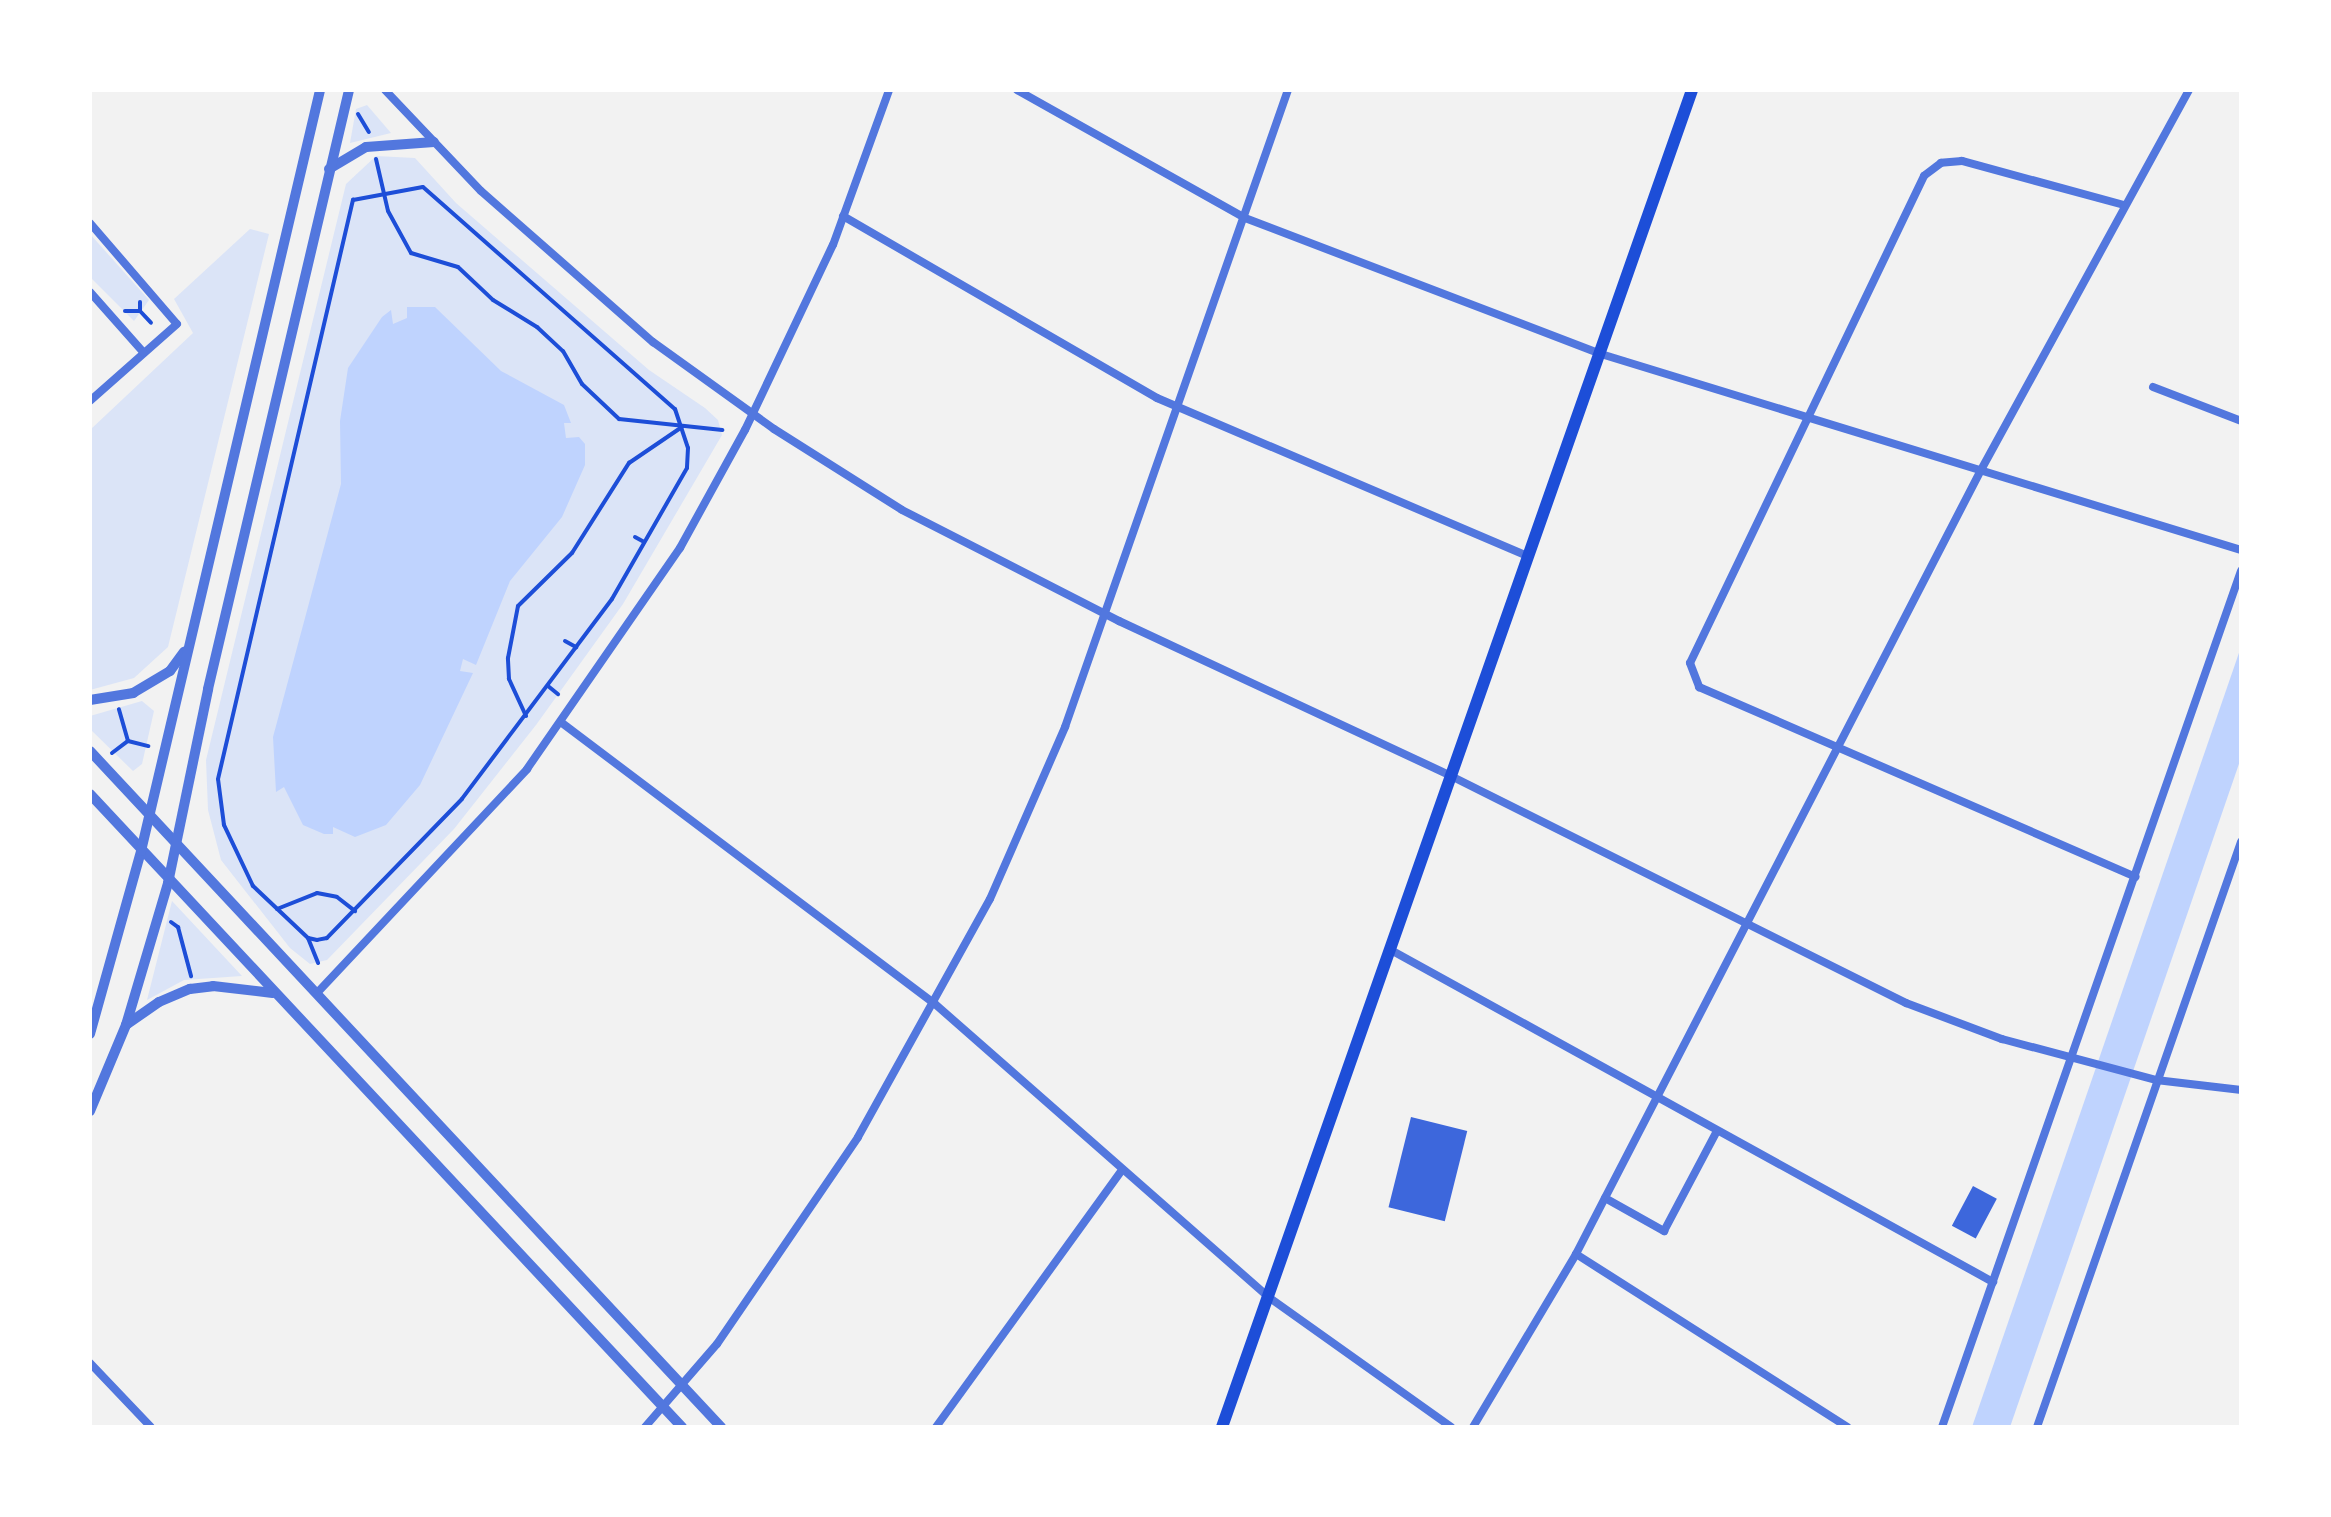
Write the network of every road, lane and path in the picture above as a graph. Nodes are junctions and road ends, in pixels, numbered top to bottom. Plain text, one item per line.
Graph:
1 (320, 90) edge
2 (349, 90) edge
3 (385, 90) edge
4 (889, 90) edge
5 (1017, 90) edge
6 (1288, 90) edge
7 (1692, 90) edge
8 (2189, 90) edge
9 (370, 109) dead end
10 (356, 114) dead end
11 (364, 116) junction
12 (370, 135) dead end
13 (434, 142) junction
14 (376, 156) dead end
15 (329, 169) junction
16 (383, 194) junction
17 (2124, 205) junction
18 (843, 216) junction
19 (1245, 218) junction
20 (90, 223) edge
21 (90, 292) edge
22 (140, 295) dead end
23 (121, 311) dead end
24 (140, 311) junction
25 (151, 323) dead end
26 (143, 352) junction
27 (1601, 354) junction
28 (2153, 387) dead end
29 (90, 401) edge
30 (1175, 406) junction
31 (753, 414) junction
32 (1806, 416) junction
33 (2241, 421) edge
34 (682, 426) junction
35 (722, 430) dead end
36 (1981, 470) junction
37 (635, 537) dead end
38 (644, 542) junction
39 (2241, 550) edge
40 (1528, 556) junction
41 (2241, 571) edge
42 (1104, 613) junction
43 (565, 641) dead end
44 (187, 647) junction
45 (576, 647) junction
46 (548, 686) junction
47 (558, 694) dead end
48 (90, 700) edge
49 (119, 709) dead end
50 (526, 716) junction
51 (562, 723) junction
52 (128, 741) junction
53 (148, 746) dead end
54 (1837, 747) junction
55 (90, 751) edge
56 (112, 753) dead end
57 (1449, 775) junction
58 (90, 794) edge
59 (149, 814) junction
60 (2241, 842) edge
61 (177, 845) junction
62 (141, 851) junction
63 (2135, 877) junction
64 (168, 883) junction
65 (277, 909) junction
66 (355, 911) junction
67 (167, 920) dead end
68 (181, 920) dead end
69 (178, 927) junction
70 (1749, 927) junction
71 (308, 938) junction
72 (1388, 949) junction
73 (318, 963) dead end
74 (192, 978) dead end
75 (274, 993) junction
76 (317, 993) junction
77 (935, 1004) junction
78 (126, 1025) junction
79 (90, 1034) edge
80 (2072, 1056) junction
81 (2151, 1078) junction
82 (2241, 1090) edge
83 (1656, 1098) junction
84 (90, 1111) edge
85 (1717, 1131) junction
86 (1122, 1170) junction
87 (1605, 1198) junction
88 (1576, 1254) junction
89 (1993, 1282) junction
90 (1267, 1296) junction
91 (90, 1363) edge
92 (682, 1385) junction
93 (662, 1407) junction
94 (151, 1427) edge
95 (645, 1427) edge
96 (682, 1427) edge
97 (721, 1427) edge
98 (936, 1427) edge
99 (1222, 1427) edge
100 (1451, 1427) edge
101 (1473, 1427) edge
102 (1848, 1427) edge
103 (1942, 1427) edge
104 (2037, 1427) edge

1 - 44 street
2 - 15 street
3 - 13 street
4 - 18 street
5 - 19 street
6 - 19 street
7 - 27 main road
8 - 17 street
9 - 11 path
10 - 11 path
11 - 12 path
13 - 15 street
13 - 31 street
14 - 16 path
15 - 61 street
16 - 34 path
16 - 34 path
16 - 65 path
17 - 32 street
17 - 36 street
18 - 30 street
18 - 31 street
19 - 27 street
19 - 30 street
20 - 26 street
21 - 26 street
22 - 24 path
23 - 24 path
24 - 25 path
26 - 29 street
27 - 32 street
27 - 40 main road
28 - 33 street
30 - 40 street
30 - 42 street
31 - 42 street
31 - 51 street
32 - 36 street
32 - 54 street
34 - 35 path
34 - 38 path
34 - 50 path
36 - 39 street
36 - 54 street
37 - 38 path
38 - 45 path
40 - 57 main road
41 - 63 street
42 - 57 street
42 - 77 street
43 - 45 path
44 - 48 street
44 - 59 street
45 - 46 path
46 - 47 path
46 - 50 path
49 - 52 path
50 - 66 path
51 - 76 street
51 - 77 street
52 - 53 path
52 - 56 path
54 - 63 street
54 - 70 street
55 - 59 street
57 - 70 street
57 - 72 main road
58 - 62 street
59 - 61 street
59 - 62 street
60 - 81 street
61 - 64 street
61 - 76 street
62 - 64 street
62 - 79 street
63 - 80 street
64 - 75 street
64 - 78 street
65 - 66 path
65 - 71 path
66 - 71 path
67 - 69 path
68 - 69 path
69 - 74 path
70 - 80 street
70 - 83 street
71 - 73 path
72 - 83 street
72 - 90 main road
75 - 78 street
75 - 93 street
76 - 92 street
77 - 86 street
77 - 92 street
78 - 84 street
80 - 81 street
80 - 89 street
81 - 82 street
81 - 104 street
83 - 85 street
83 - 87 street
85 - 87 street
85 - 89 street
86 - 90 street
86 - 98 street
87 - 88 street
88 - 101 street
88 - 102 street
89 - 103 street
90 - 99 main road
90 - 100 street
91 - 94 street
92 - 93 street
92 - 97 street
93 - 95 street
93 - 96 street

